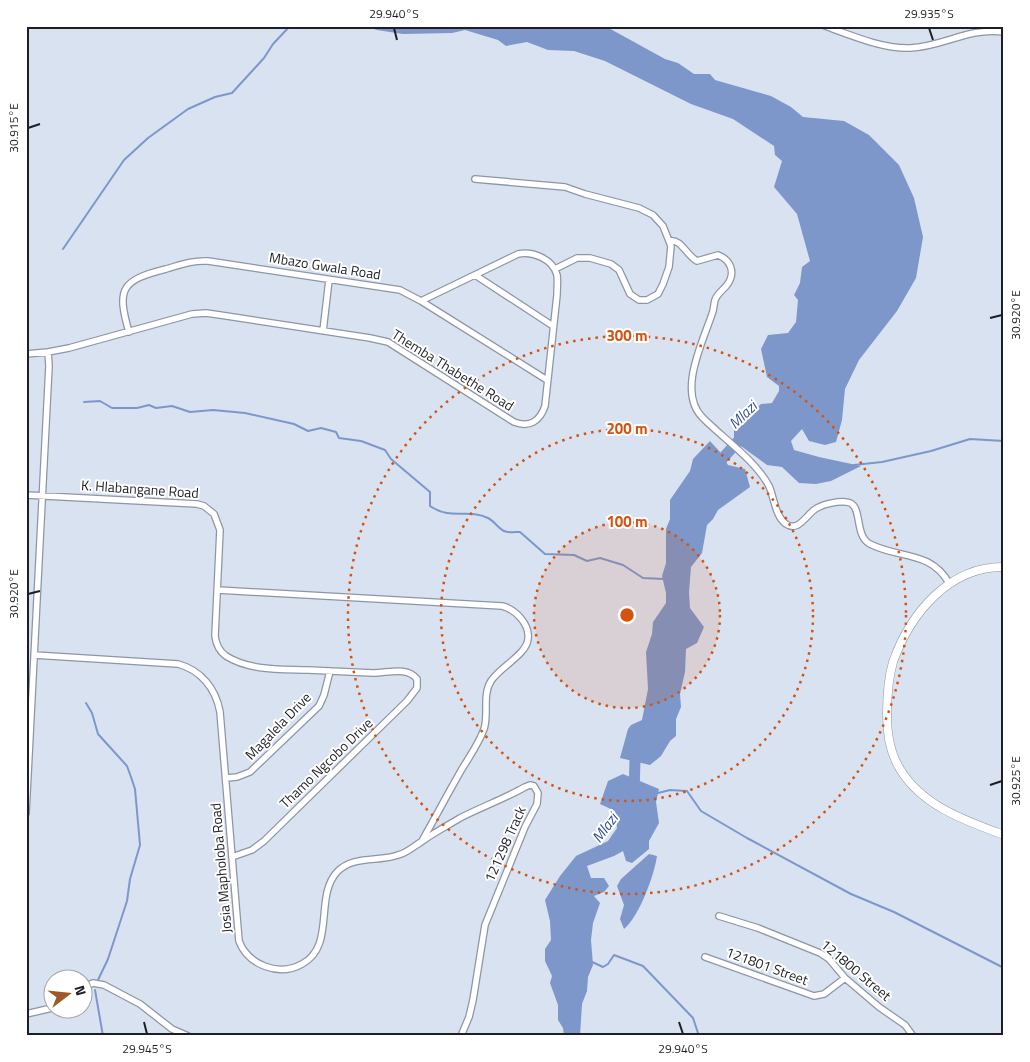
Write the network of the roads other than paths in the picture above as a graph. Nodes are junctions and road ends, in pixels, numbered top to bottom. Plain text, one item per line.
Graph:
1 (825, 26) edge
2 (1004, 32) edge
3 (474, 179) dead end
4 (669, 241) junction
5 (555, 269) junction
6 (475, 275) junction
7 (329, 280) junction
8 (422, 301) junction
9 (553, 326) junction
10 (323, 331) junction
11 (129, 332) junction
12 (48, 352) junction
13 (26, 354) edge
14 (547, 380) junction
15 (26, 495) edge
16 (42, 496) junction
17 (1004, 567) edge
18 (949, 583) junction
19 (218, 590) junction
20 (34, 655) junction
21 (330, 671) junction
22 (411, 673) joint
23 (29, 683) edge
24 (226, 778) junction
25 (26, 813) edge
26 (1004, 835) edge
27 (422, 841) junction
28 (232, 856) junction
29 (719, 916) dead end
30 (705, 957) dead end
31 (845, 978) junction
32 (92, 984) edge
33 (42, 1010) edge
34 (26, 1014) edge
35 (188, 1036) edge
36 (461, 1036) edge
37 (913, 1036) edge

1 - 2 street
3 - 4 street
4 - 5 street
4 - 18 street
5 - 6 street
5 - 9 street, Themba Thabethe Road
6 - 8 street
6 - 9 street
7 - 8 street, Mbazo Gwala Road
7 - 10 street
7 - 11 street, Mbazo Gwala Road
8 - 14 street, Mbazo Gwala Road
9 - 14 street, Themba Thabethe Road
10 - 11 street, Themba Thabethe Road
10 - 14 street, Themba Thabethe Road
11 - 12 street, Themba Thabethe Road
12 - 13 street, Themba Thabethe Road
12 - 16 street
15 - 16 street, K. Hlabangane Road
16 - 19 street, K. Hlabangane Road
16 - 20 street
17 - 18 street
18 - 26 street
19 - 21 street, K. Hlabangane Road
19 - 27 street, Josia Mapholoba Road
20 - 23 street
20 - 24 street, Josia Mapholoba Road
21 - 22 street, K. Hlabangane Road
21 - 24 street, Magalela Drive
22 - 28 street, Thamo Ngcobo Drive
23 - 25 street
24 - 28 street, Josia Mapholoba Road
27 - 28 street, Josia Mapholoba Road
27 - 36 street, 121298 Track
29 - 31 street, 121800 Street
30 - 31 street, 121801 Street
31 - 37 street, 121800 Street
32 - 35 street
33 - 34 street

